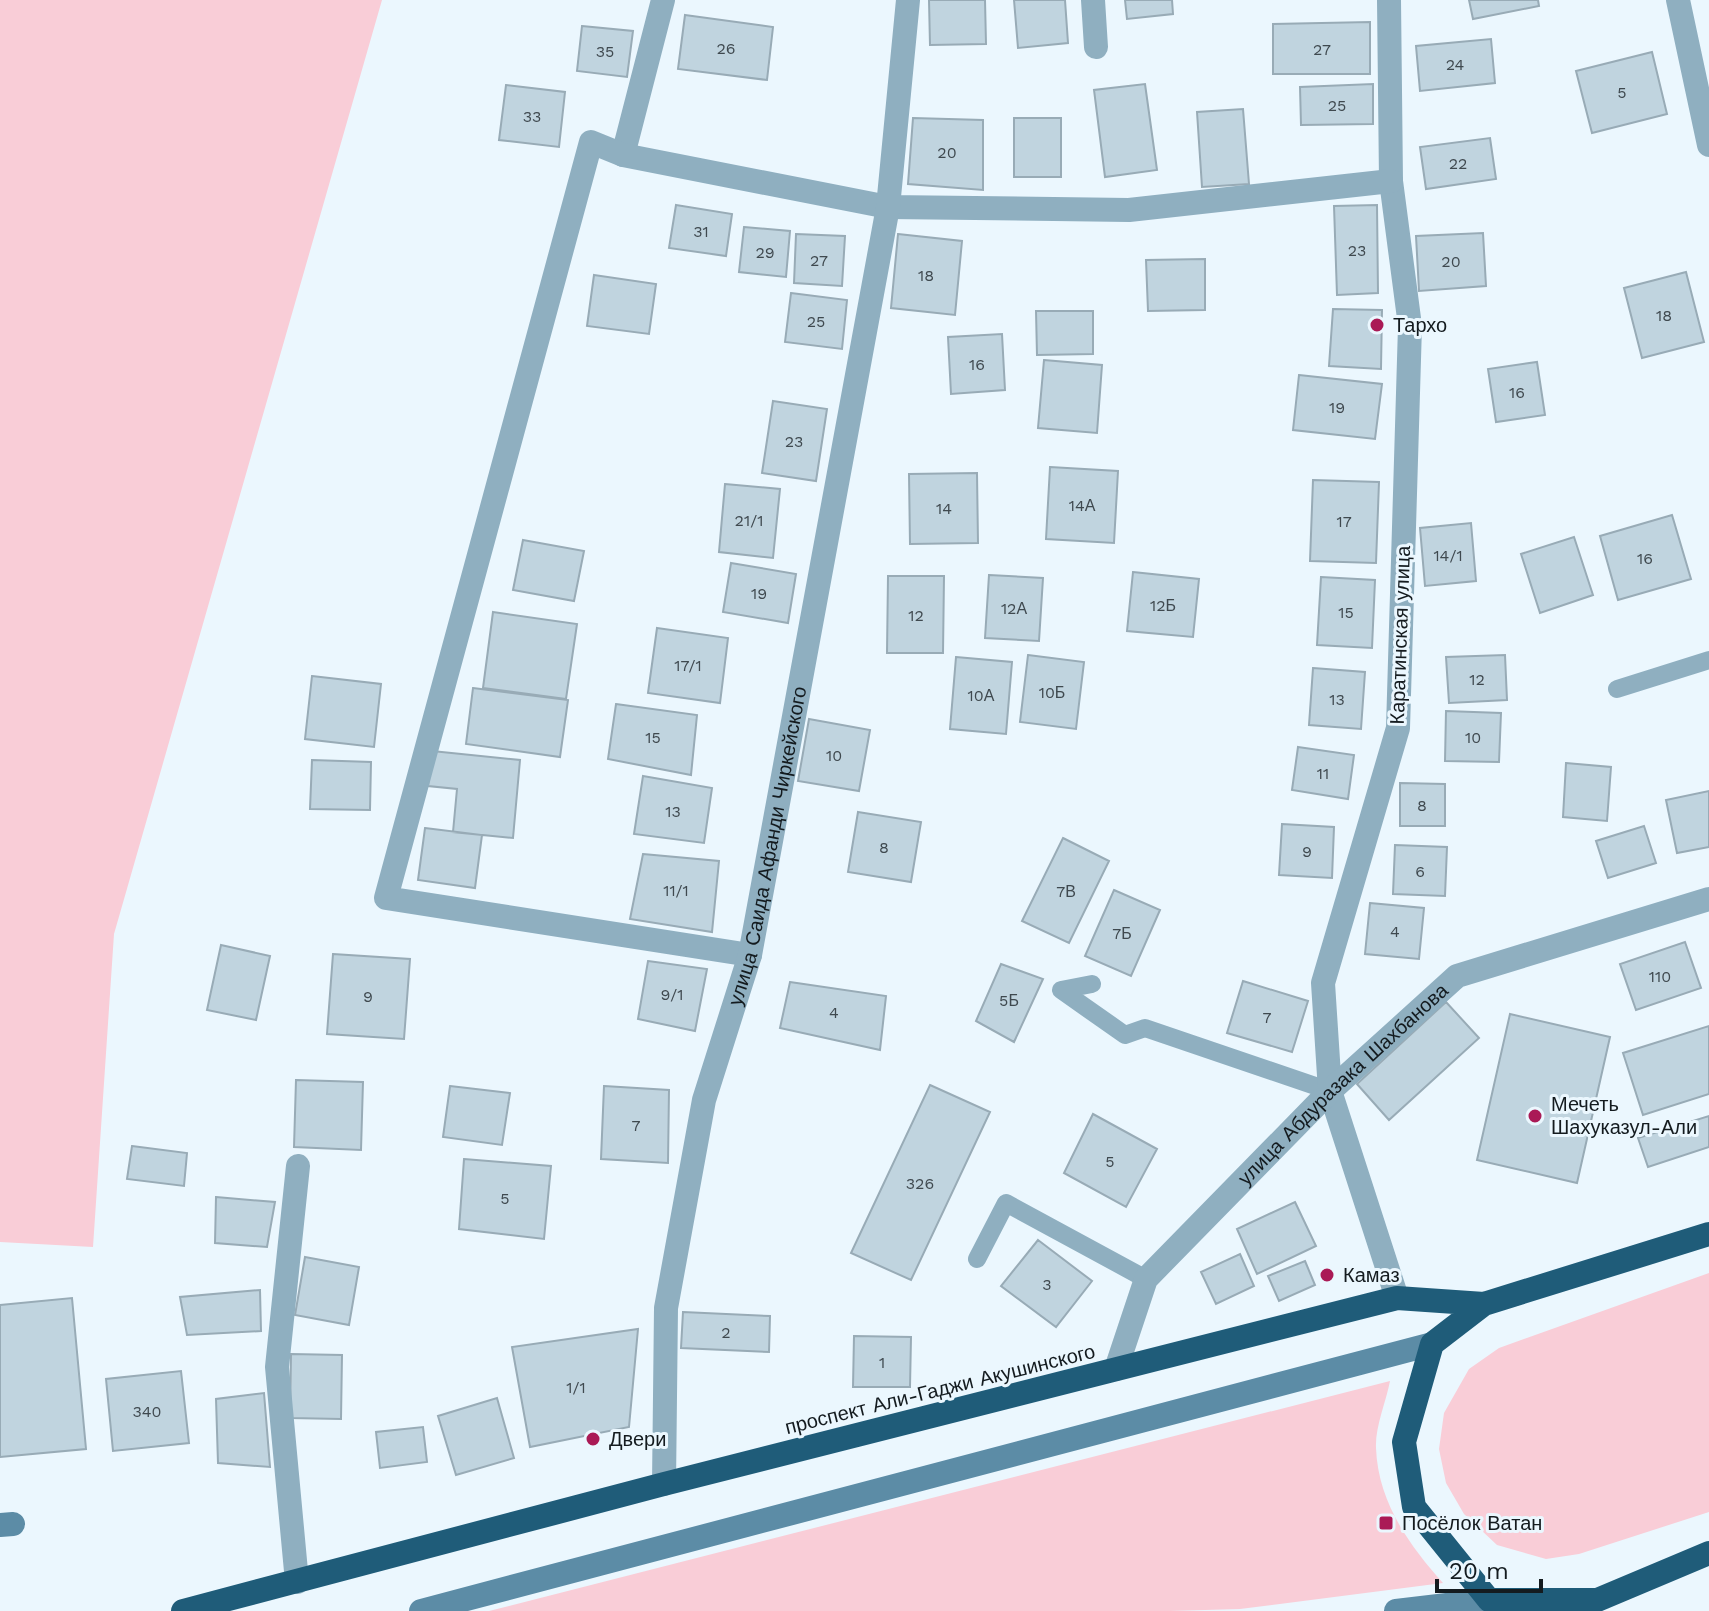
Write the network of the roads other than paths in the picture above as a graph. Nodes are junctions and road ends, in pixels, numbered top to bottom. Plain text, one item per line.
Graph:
1 (663, 0) edge
2 (908, 0) edge
3 (1093, 0) edge
4 (1389, 0) edge
5 (1678, 0) edge
6 (1096, 47) dead end
7 (1709, 145) edge
8 (623, 155) junction
9 (1391, 181) junction
10 (888, 207) junction
11 (1709, 660) edge
12 (1617, 689) dead end
13 (1709, 899) edge
14 (750, 955) junction
15 (1092, 984) dead end
16 (1330, 1091) junction
17 (298, 1166) dead end
18 (1709, 1234) edge
19 (977, 1259) dead end
20 (1146, 1279) junction
21 (1397, 1298) junction
22 (1484, 1304) junction
23 (1432, 1344) junction
24 (1116, 1369) junction
25 (664, 1484) junction
26 (1709, 1553) edge
27 (297, 1582) junction
28 (1491, 1605) edge
29 (1585, 1605) edge
30 (183, 1611) edge
31 (421, 1611) edge
32 (1396, 1611) edge

1 - 8 street
2 - 10 street, улица Саида Афанди Чиркейского
3 - 6 street
4 - 9 street, Каратинская улица
5 - 7 street
8 - 10 street
8 - 14 street
9 - 10 street
9 - 16 street, Каратинская улица
10 - 14 street, улица Саида Афанди Чиркейского
11 - 12 lane
13 - 16 street, улица Абдуразака Шахбанова
14 - 25 street, улица Саида Афанди Чиркейского
15 - 16 lane
16 - 20 street, улица Абдуразака Шахбанова
16 - 21 street, Каратинская улица
17 - 27 street
18 - 22 highway, проспект Али-Гаджи Акушинского
19 - 20 lane
20 - 24 street, улица Абдуразака Шахбанова
21 - 22 highway, проспект Али-Гаджи Акушинского
21 - 24 highway, проспект Али-Гаджи Акушинского
22 - 23 highway
23 - 28 highway
23 - 31 main road
24 - 25 highway, проспект Али-Гаджи Акушинского
25 - 27 highway, проспект Али-Гаджи Акушинского
26 - 29 highway
27 - 30 highway, проспект Али-Гаджи Акушинского
28 - 29 highway
28 - 32 main road

